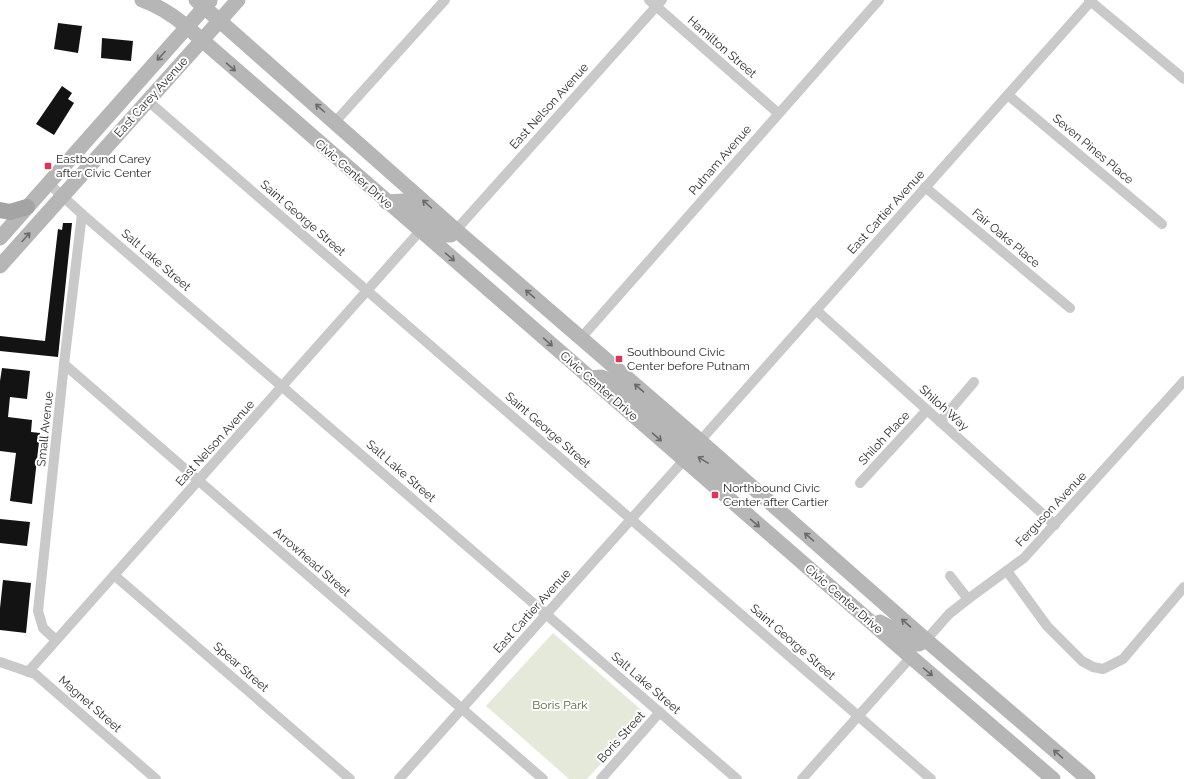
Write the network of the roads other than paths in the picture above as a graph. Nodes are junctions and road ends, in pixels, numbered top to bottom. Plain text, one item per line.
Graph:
1 (142, 0) edge
2 (238, 0) edge
3 (445, 0) edge
4 (879, 0) edge
5 (1091, 0) edge
6 (204, 2) edge
7 (656, 2) edge
8 (220, 20) junction
9 (187, 27) junction
10 (202, 41) junction
11 (1184, 79) edge
12 (1008, 95) junction
13 (148, 101) junction
14 (778, 113) junction
15 (335, 122) junction
16 (48, 183) junction
17 (925, 187) junction
18 (63, 196) junction
19 (386, 202) junction
20 (27, 207) junction
21 (0, 210) edge
22 (82, 214) junction
23 (1162, 224) dead end
24 (456, 230) junction
25 (420, 231) junction
26 (0, 238) edge
27 (0, 266) edge
28 (368, 291) junction
29 (1070, 308) dead end
30 (816, 310) junction
31 (581, 338) junction
32 (64, 364) junction
33 (590, 378) junction
34 (974, 382) dead end
35 (1184, 382) edge
36 (283, 386) junction
37 (927, 410) junction
38 (940, 422) junction
39 (700, 441) junction
40 (684, 460) junction
41 (199, 480) junction
42 (860, 483) dead end
43 (631, 520) junction
44 (790, 521) junction
45 (1055, 525) junction
46 (1007, 571) junction
47 (114, 575) junction
48 (950, 576) dead end
49 (1184, 587) edge
50 (968, 598) junction
51 (851, 606) junction
52 (547, 614) junction
53 (56, 640) junction
54 (926, 640) junction
55 (911, 657) junction
56 (0, 662) edge
57 (28, 672) junction
58 (981, 688) junction
59 (462, 709) junction
60 (660, 712) junction
61 (858, 716) junction
62 (156, 779) edge
63 (350, 779) edge
64 (399, 779) edge
65 (543, 779) edge
66 (601, 779) edge
67 (737, 779) edge
68 (802, 779) edge
69 (931, 779) edge
70 (1053, 779) edge
71 (1088, 779) edge

1 - 9 main road, Civic Center Drive
2 - 8 main road, East Carey Avenue
3 - 15 street
4 - 14 street, Putnam Avenue
5 - 11 street
5 - 12 street, East Cartier Avenue
6 - 8 main road, Civic Center Drive
6 - 9 main road, East Carey Avenue
7 - 14 street, Hamilton Street
7 - 24 street, East Nelson Avenue
8 - 10 main road, East Carey Avenue
15 -> 8 main road, Civic Center Drive
9 - 10 main road, Civic Center Drive
9 -> 16 main road, East Carey Avenue
10 - 13 main road, East Carey Avenue
10 -> 19 main road, Civic Center Drive
12 - 17 street, East Cartier Avenue
12 - 23 street, Seven Pines Place
13 - 18 main road, East Carey Avenue
13 - 28 street, Saint George Street
14 - 31 street, Putnam Avenue
24 -> 15 main road, Civic Center Drive
16 - 18 street, Salt Lake Street
16 - 20 main road, East Carey Avenue
17 - 29 street, Fair Oaks Place
17 - 30 street, East Cartier Avenue
18 - 22 street, Salt Lake Street
27 -> 18 main road, East Carey Avenue
19 - 24 main road
19 - 25 main road, Civic Center Drive
20 - 21 main road
20 - 26 main road, East Carey Avenue
22 - 32 street, Small Avenue
22 - 36 street, Salt Lake Street
31 -> 24 main road, Civic Center Drive
25 - 28 street, East Nelson Avenue
25 -> 33 main road, Civic Center Drive
28 - 36 street, East Nelson Avenue
28 - 43 street, Saint George Street
30 - 37 street, Shiloh Way
30 - 39 street, East Cartier Avenue
39 -> 31 main road, Civic Center Drive
32 - 41 street, Arrowhead Street
32 - 53 street, Small Avenue
33 - 39 main road
33 -> 40 main road, Civic Center Drive
34 - 38 street
35 - 45 street, Ferguson Avenue
36 - 41 street, East Nelson Avenue
36 - 52 street, Salt Lake Street
37 - 38 street, Shiloh Way
37 - 42 street, Shiloh Place
38 - 45 street, Shiloh Way
39 - 44 main road, Civic Center Drive
40 - 43 street, East Cartier Avenue
44 -> 40 main road
40 -> 51 main road, Civic Center Drive
41 - 47 street, East Nelson Avenue
41 - 59 street, Arrowhead Street
43 - 52 street, East Cartier Avenue
43 - 61 street, Saint George Street
54 -> 44 main road, Civic Center Drive
45 - 46 street, Ferguson Avenue
46 - 49 street
46 - 50 street, Ferguson Avenue
47 - 53 street, East Nelson Avenue
47 - 63 street, Spear Street
48 - 50 street
50 - 54 street, Ferguson Avenue
51 - 54 main road
51 - 55 main road, Civic Center Drive
52 - 59 street, East Cartier Avenue
52 - 60 street, Salt Lake Street
53 - 57 street, East Nelson Avenue
54 - 58 main road, Civic Center Drive
55 - 58 main road
55 - 61 street
55 -> 70 main road, Civic Center Drive
56 - 57 street, Magnet Street
57 - 62 street, Magnet Street
71 -> 58 main road, Civic Center Drive
59 - 64 street, East Cartier Avenue
59 - 65 street, Arrowhead Street
60 - 66 street, Boris Street
60 - 67 street, Salt Lake Street
61 - 68 street
61 - 69 street, Saint George Street

